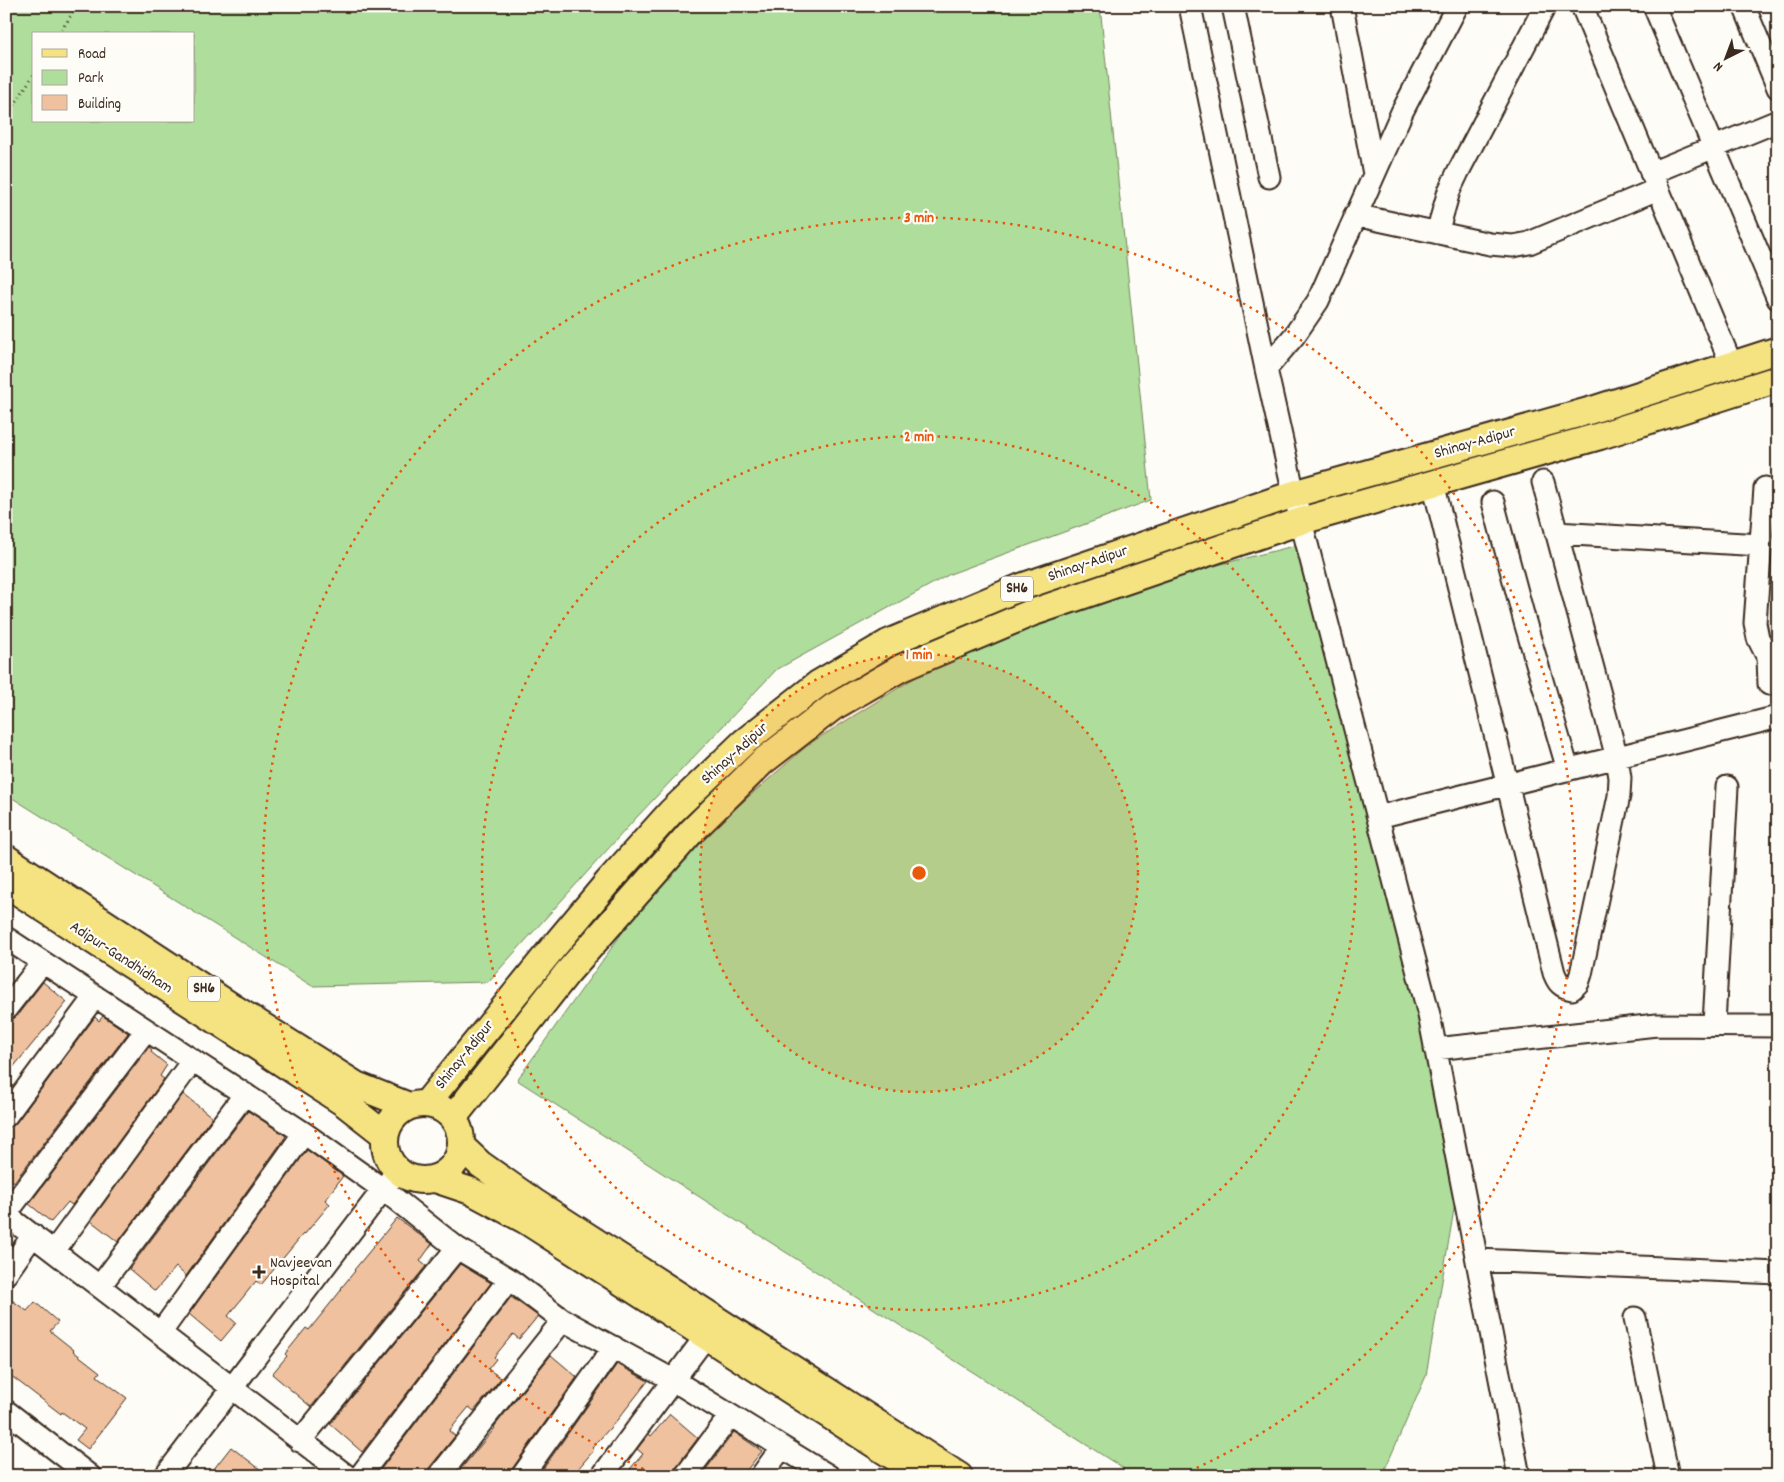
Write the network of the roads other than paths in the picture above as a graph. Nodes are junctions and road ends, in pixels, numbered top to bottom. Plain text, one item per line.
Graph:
1 (1190, 6) edge
2 (1232, 6) edge
3 (1342, 6) edge
4 (1457, 6) edge
5 (1545, 6) edge
6 (1582, 6) edge
7 (1654, 6) edge
8 (1744, 6) edge
9 (1778, 88) edge
10 (1778, 121) edge
11 (1714, 147) junction
12 (1374, 174) junction
13 (1269, 176) dead end
14 (1655, 181) junction
15 (1356, 216) junction
16 (1437, 233) junction
17 (1778, 299) edge
18 (1778, 350) edge
19 (1732, 366) junction
20 (1266, 369) junction
21 (1778, 379) edge
22 (1543, 482) dead end
23 (1433, 484) junction
24 (1765, 488) dead end
25 (1294, 494) junction
26 (1493, 502) dead end
27 (1301, 521) junction
28 (1556, 533) junction
29 (1761, 545) junction
30 (1769, 684) dead end
31 (1778, 717) edge
32 (1617, 758) junction
33 (1568, 770) junction
34 (1508, 785) junction
35 (1727, 787) dead end
36 (1378, 817) junction
37 (6, 858) edge
38 (6, 884) edge
39 (6, 938) edge
40 (43, 962) junction
41 (95, 996) junction
42 (6, 1009) edge
43 (1714, 1024) junction
44 (1778, 1026) edge
45 (146, 1030) junction
46 (1435, 1049) junction
47 (193, 1060) junction
48 (245, 1094) junction
49 (418, 1105) junction
50 (6, 1116) edge
51 (453, 1118) junction
52 (304, 1133) junction
53 (385, 1135) junction
54 (462, 1147) junction
55 (435, 1179) junction
56 (390, 1181) junction
57 (6, 1214) edge
58 (33, 1235) junction
59 (457, 1248) junction
60 (54, 1252) junction
61 (1477, 1260) junction
62 (1778, 1272) edge
63 (6, 1274) edge
64 (508, 1280) junction
65 (100, 1286) junction
66 (1635, 1318) dead end
67 (563, 1320) junction
68 (161, 1332) junction
69 (706, 1336) junction
70 (614, 1347) junction
71 (674, 1380) junction
72 (233, 1387) junction
73 (6, 1411) edge
74 (730, 1416) junction
75 (300, 1441) junction
76 (782, 1447) junction
77 (958, 1475) edge
78 (90, 1476) edge
79 (165, 1476) edge
80 (347, 1476) edge
81 (360, 1476) edge
82 (439, 1476) edge
83 (522, 1476) edge
84 (602, 1476) edge
85 (684, 1476) edge
86 (761, 1476) edge
87 (829, 1476) edge
88 (924, 1476) edge
89 (1519, 1476) edge
90 (1668, 1476) edge

1 - 20 street
2 - 13 street
3 - 12 street
4 - 12 street
5 - 16 street
6 - 14 street
7 - 11 street
8 - 9 street
10 - 11 street
11 - 14 street
11 - 17 street
12 - 15 street
14 - 16 street
14 - 19 street
15 - 16 street
15 - 20 street
18 - 19 main road, Shinay-Adipur / SH6
19 - 25 main road, Shinay-Adipur / SH6
20 - 25 street
21 - 23 main road, Shinay-Adipur / SH6
22 - 28 street
23 - 27 main road, Shinay-Adipur / SH6
23 - 34 street
24 - 29 street
25 - 27 street
25 - 49 main road, Shinay-Adipur / SH6
26 - 33 street
27 - 36 street
27 - 51 main road, Shinay-Adipur / SH6
28 - 29 street
28 - 32 street
29 - 30 street
31 - 32 street
32 - 33 street
32 - 34 street
33 - 34 street
34 - 36 street
35 - 43 street
36 - 46 street
37 - 49 main road, SH6
38 - 53 main road, Adipur-Gandhidham / SH6
39 - 40 street
40 - 41 street
40 - 42 street
41 - 45 street
41 - 50 street
43 - 44 street
43 - 46 street
45 - 47 street
45 - 57 street
46 - 61 street
47 - 48 street
47 - 60 street
48 - 52 street
48 - 65 street
49 - 51 main road, SH6
49 - 53 main road, SH6
51 - 54 main road
52 - 56 street
52 - 68 street
53 - 56 main road
54 - 55 main road
54 - 77 main road
55 - 56 main road
55 - 69 main road
56 - 59 street
56 - 72 street
57 - 58 street
58 - 60 street
58 - 63 street
59 - 64 street
59 - 75 street
60 - 65 street
61 - 62 street
61 - 89 street
64 - 67 street
64 - 81 street
65 - 68 street
66 - 90 street
67 - 70 street
67 - 82 street
68 - 72 street
69 - 71 street
69 - 88 main road
70 - 71 street
70 - 83 street
71 - 74 street
71 - 84 street
72 - 75 street
72 - 79 street
73 - 78 street
74 - 76 street
74 - 85 street
75 - 80 street
76 - 86 street
76 - 87 street

